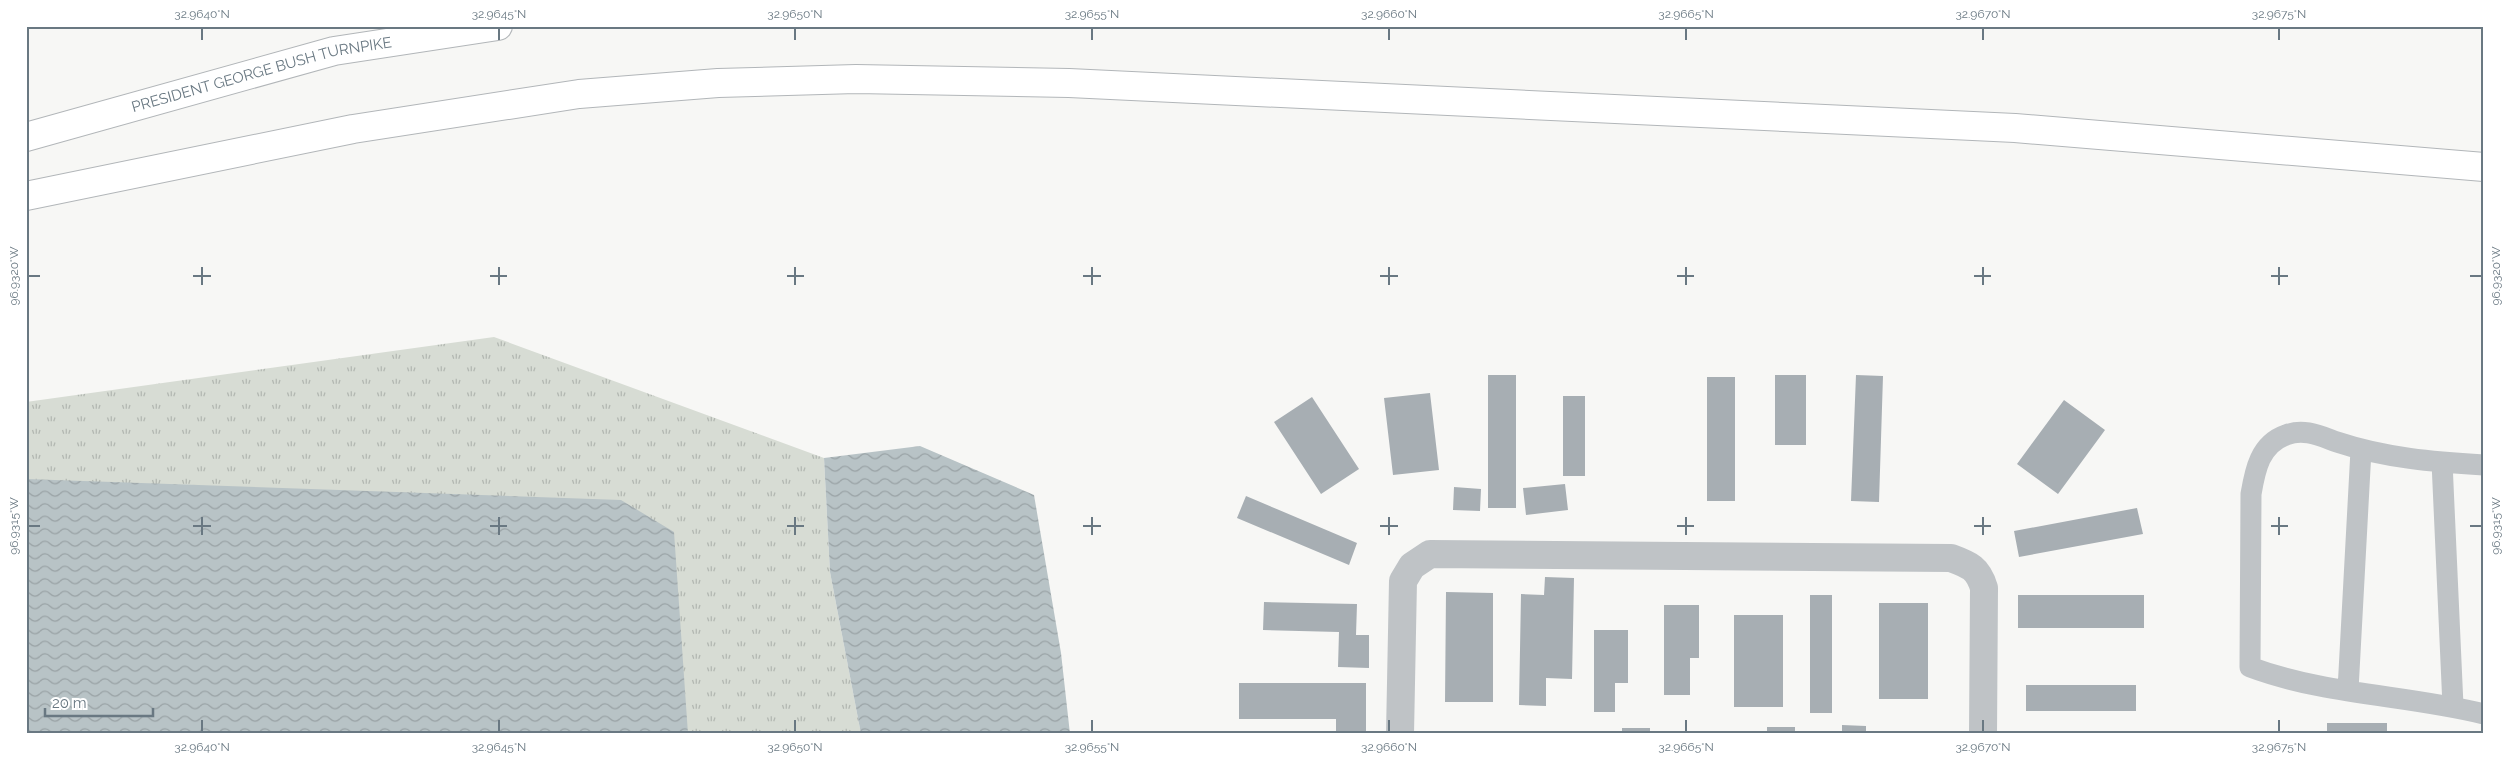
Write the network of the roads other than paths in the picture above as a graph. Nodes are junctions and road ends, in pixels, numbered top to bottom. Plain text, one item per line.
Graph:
1 (498, 26) edge
2 (26, 137) edge
3 (2484, 167) edge
4 (26, 196) edge
5 (2361, 450) junction
6 (2442, 462) junction
7 (2484, 465) edge
8 (2348, 690) junction
9 (2453, 706) junction
10 (2484, 714) edge
11 (1400, 734) edge
12 (1983, 734) edge

1 - 2 highway, PRESIDENT GEORGE BUSH TURNPIKE
3 - 4 highway
5 - 6 lane
5 - 8 lane
5 - 8 lane
6 - 7 lane
6 - 9 lane
8 - 9 lane
9 - 10 lane
11 - 12 street

